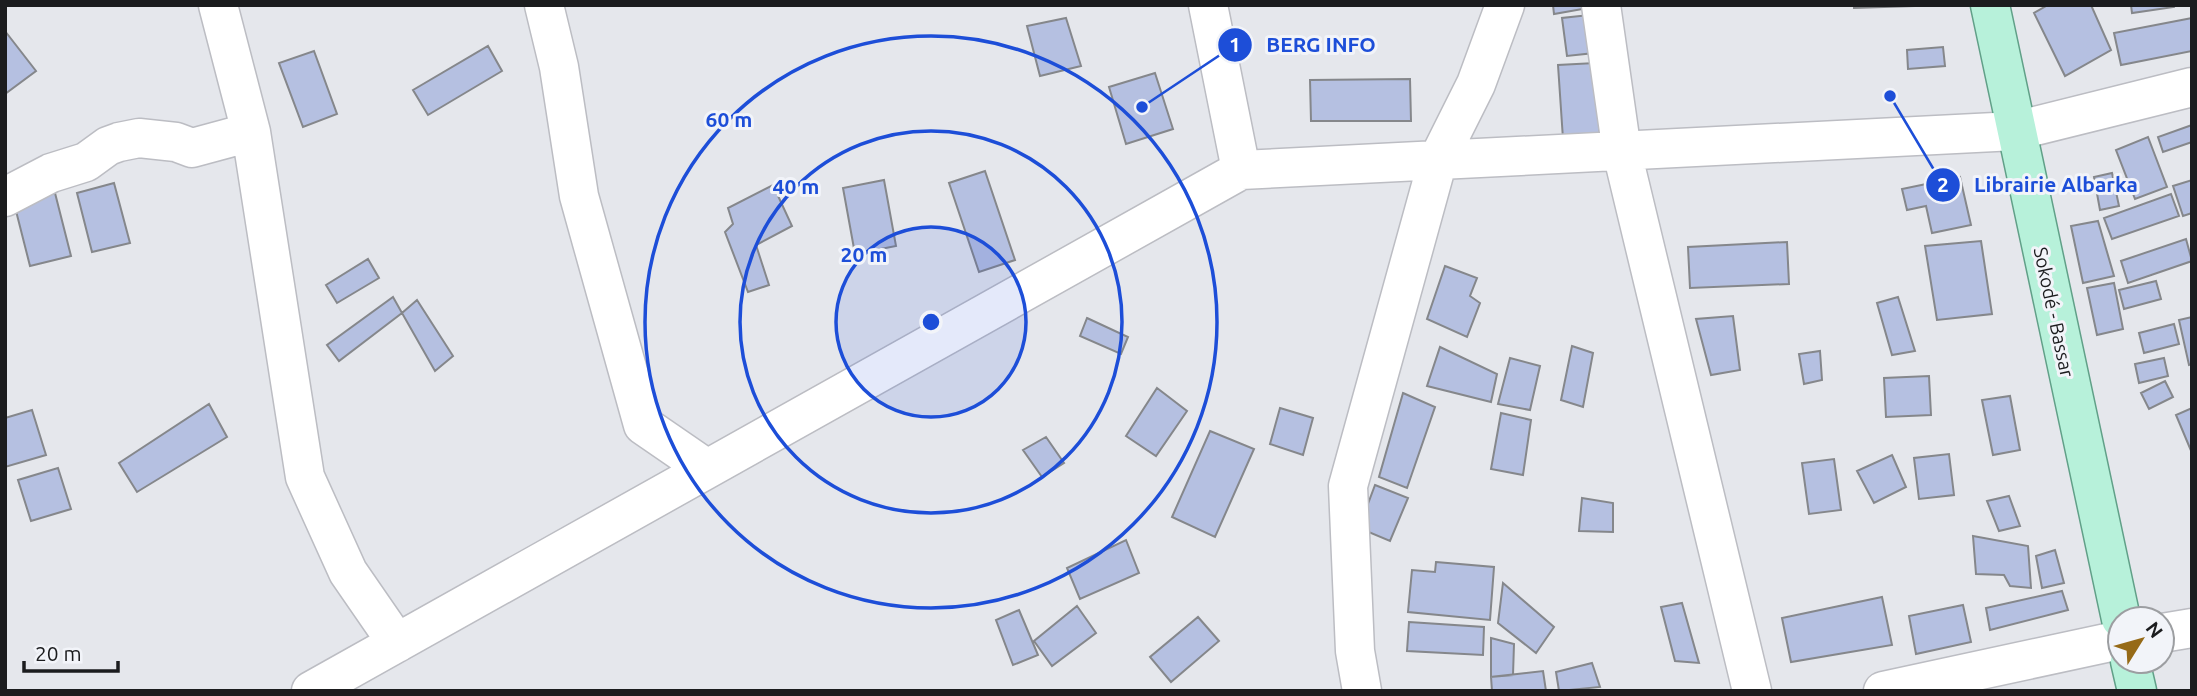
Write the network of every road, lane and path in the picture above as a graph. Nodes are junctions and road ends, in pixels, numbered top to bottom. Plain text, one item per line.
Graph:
1 (218, 5) edge
2 (544, 5) edge
3 (1208, 5) edge
4 (1505, 5) edge
5 (1601, 5) edge
6 (1990, 5) edge
7 (2192, 87) edge
8 (2015, 131) junction
9 (251, 132) junction
10 (1622, 152) junction
11 (1438, 160) junction
12 (1241, 170) junction
13 (5, 197) edge
14 (707, 468) junction
15 (2118, 605) edge
16 (397, 643) junction
17 (2106, 643) edge
18 (311, 691) edge
19 (1362, 691) edge
20 (1752, 691) edge
21 (1883, 691) edge

1 - 9 street
2 - 14 street
3 - 12 street
4 - 11 street
5 - 10 street
6 - 8 main road, Sokodé - Bassar
7 - 8 street
8 - 10 street
8 - 15 main road, Sokodé - Bassar
9 - 13 street
9 - 16 street
10 - 11 street
10 - 20 street
11 - 12 street
11 - 19 street
12 - 14 street
14 - 16 street
16 - 18 street
17 - 21 street

